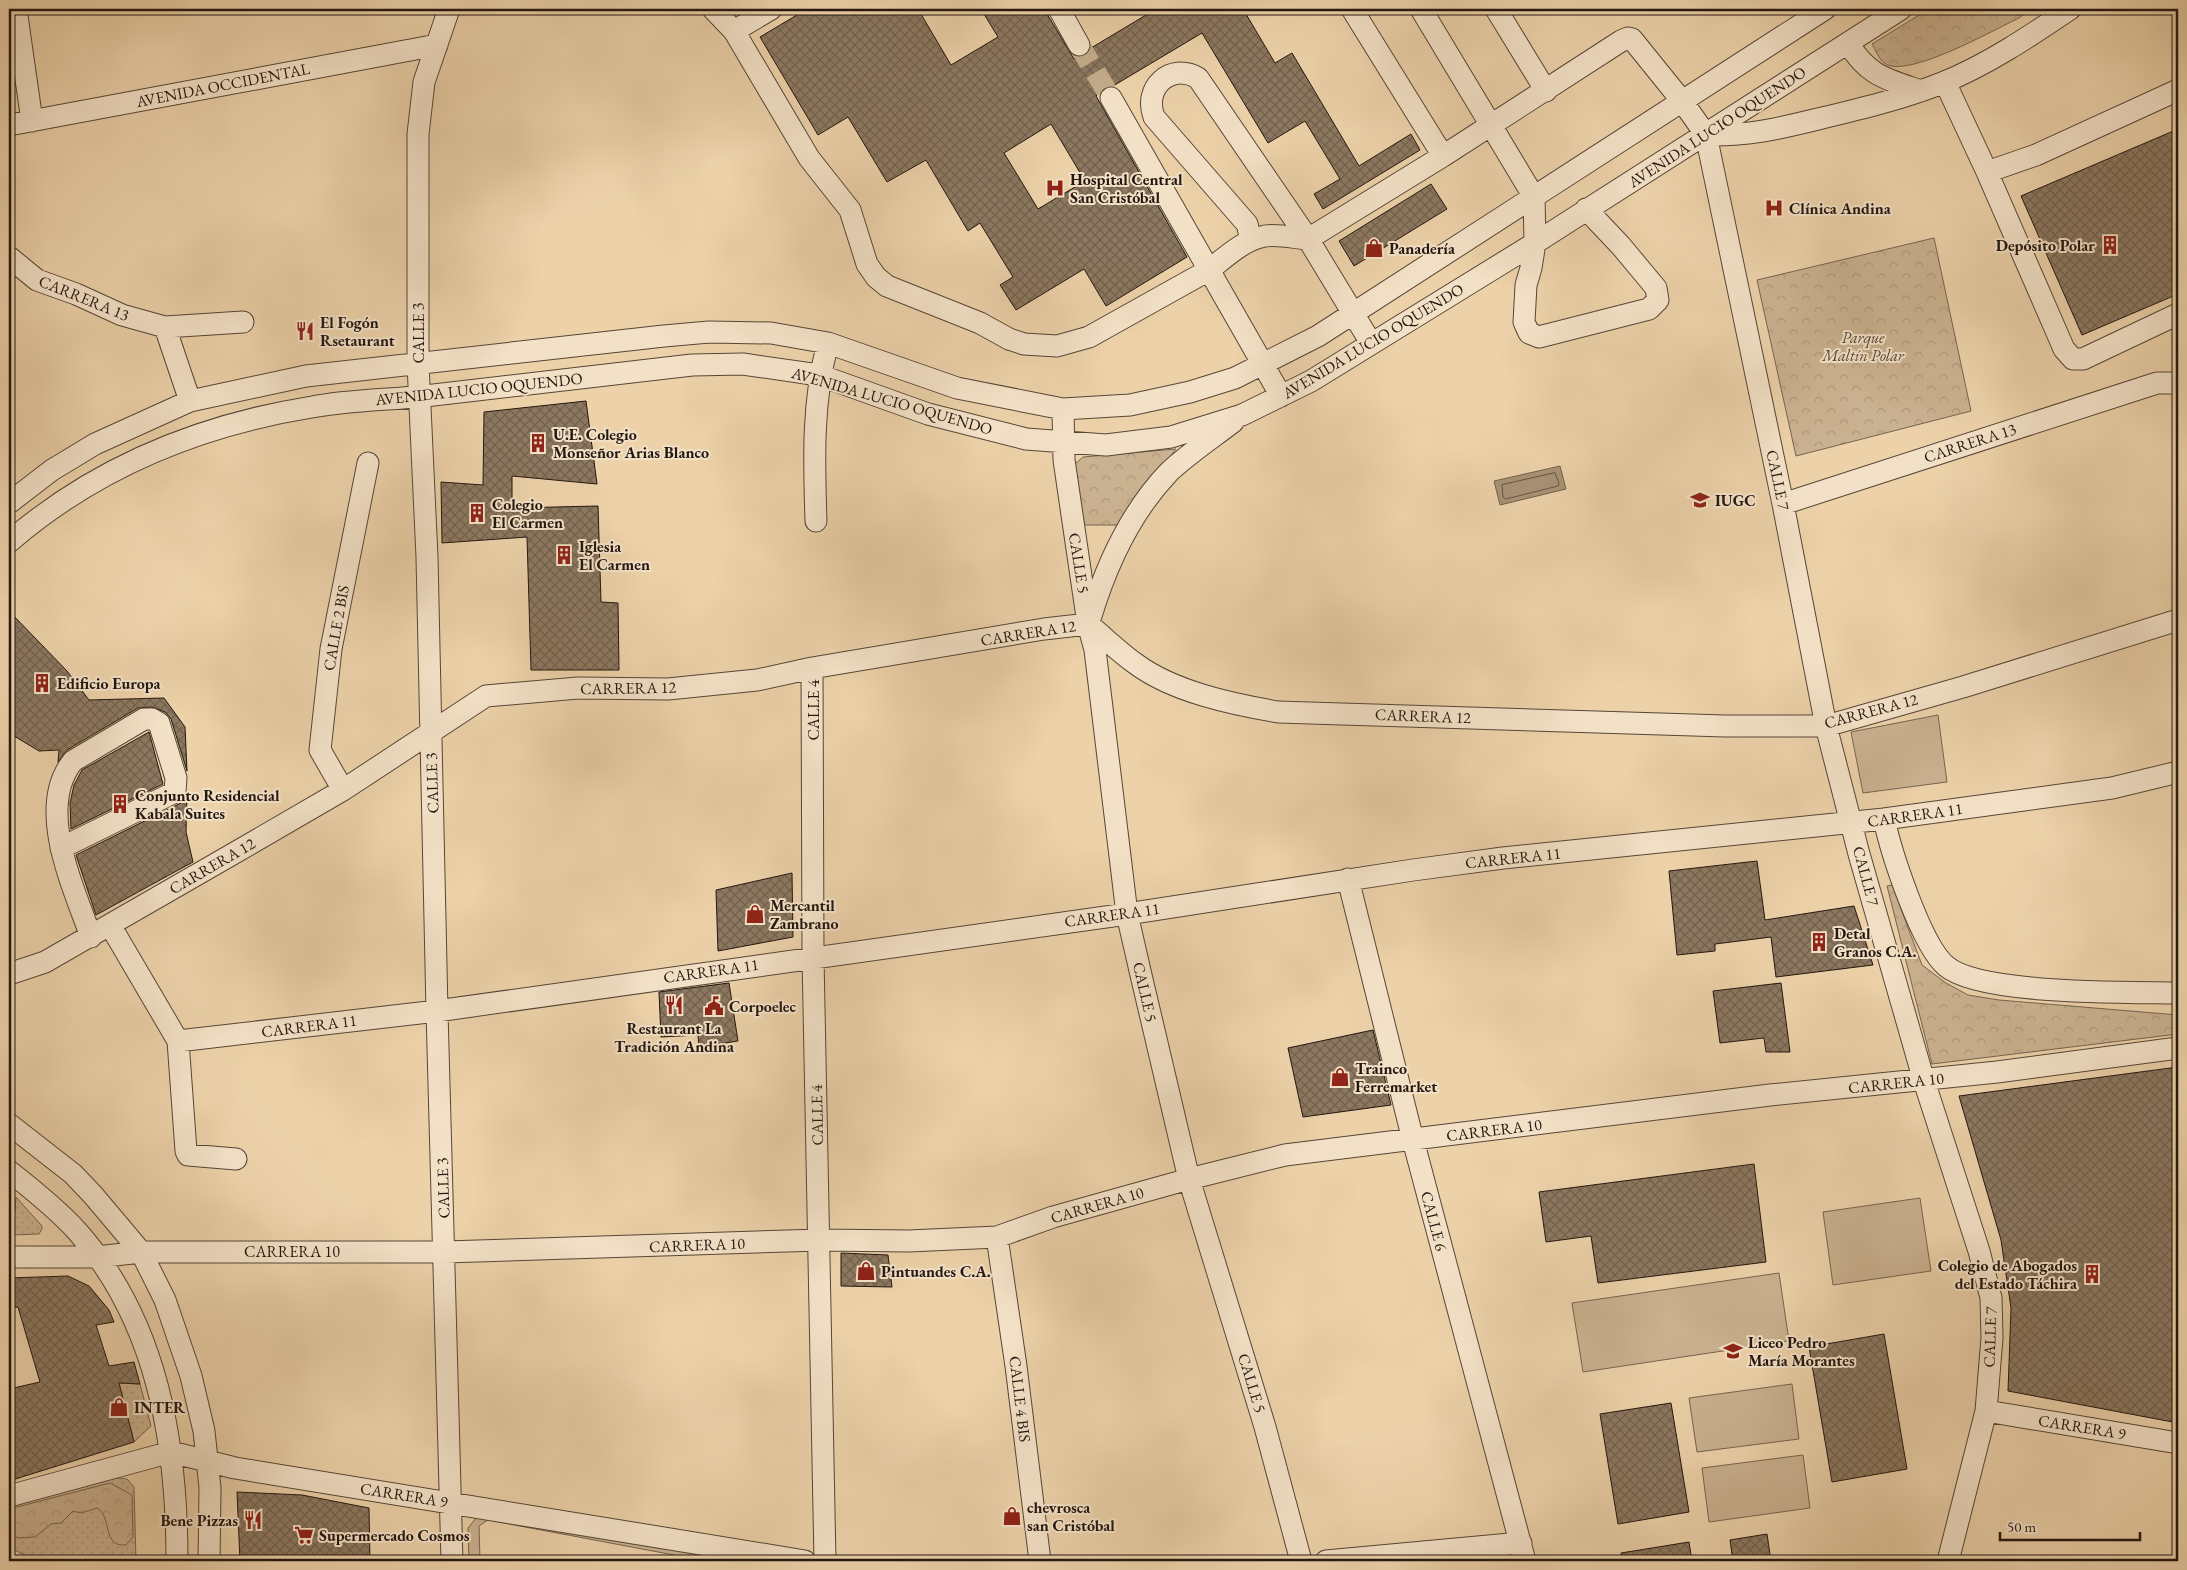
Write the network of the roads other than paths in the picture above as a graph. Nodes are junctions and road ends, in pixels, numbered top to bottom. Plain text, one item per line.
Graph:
1 (16, 9) edge
2 (449, 9) edge
3 (713, 9) edge
4 (771, 9) edge
5 (1058, 9) edge
6 (1352, 9) edge
7 (1421, 9) edge
8 (1496, 9) edge
9 (1825, 9) edge
10 (1901, 9) edge
11 (2070, 9) edge
12 (734, 31) junction
13 (1848, 43) junction
14 (437, 45) junction
15 (1079, 45) tunnel mouth
16 (1945, 82) junction
17 (2178, 90) edge
18 (1546, 91) junction
19 (1921, 91) junction
20 (1111, 98) tunnel mouth
21 (1682, 102) junction
22 (32, 121) junction
23 (9, 125) edge
24 (1490, 126) junction
25 (1706, 135) junction
26 (1443, 156) junction
27 (1987, 172) junction
28 (1534, 197) junction
29 (1586, 209) junction
30 (1308, 239) junction
31 (1251, 240) junction
32 (1535, 243) junction
33 (9, 257) edge
34 (1209, 270) junction
35 (2178, 314) edge
36 (1353, 315) junction
37 (243, 322) dead end
38 (165, 327) junction
39 (828, 343) junction
40 (1371, 343) junction
41 (418, 364) junction
42 (1262, 365) junction
43 (819, 376) junction
44 (2178, 383) edge
45 (420, 396) junction
46 (1280, 396) junction
47 (190, 401) junction
48 (1063, 409) junction
49 (1242, 415) junction
50 (1064, 443) junction
51 (368, 463) dead end
52 (54, 469) junction
53 (74, 495) junction
54 (9, 503) edge
55 (1783, 504) junction
56 (816, 521) dead end
57 (1074, 527) junction
58 (1120, 540) junction
59 (9, 542) edge
60 (2178, 620) edge
61 (1088, 624) junction
62 (812, 668) junction
63 (1826, 726) junction
64 (430, 730) junction
65 (2178, 772) edge
66 (343, 790) junction
67 (1884, 819) junction
68 (1851, 823) junction
69 (61, 848) junction
70 (1348, 879) junction
71 (1128, 914) junction
72 (110, 925) junction
73 (91, 937) junction
74 (813, 957) junction
75 (9, 974) edge
76 (2178, 993) edge
77 (437, 1011) junction
78 (178, 1041) junction
79 (2178, 1048) edge
80 (1924, 1081) junction
81 (9, 1124) edge
82 (1413, 1140) junction
83 (236, 1159) dead end
84 (9, 1171) edge
85 (1189, 1179) junction
86 (997, 1236) junction
87 (820, 1240) junction
88 (140, 1252) junction
89 (445, 1252) junction
90 (9, 1257) edge
91 (97, 1257) junction
92 (1986, 1411) junction
93 (2178, 1443) edge
94 (171, 1452) junction
95 (207, 1460) junction
96 (9, 1496) edge
97 (450, 1503) junction
98 (1523, 1552) edge
99 (177, 1561) edge
100 (209, 1561) edge
101 (452, 1561) edge
102 (805, 1561) edge
103 (825, 1561) edge
104 (1040, 1561) edge
105 (1301, 1561) edge
106 (1326, 1561) edge
107 (1948, 1561) edge

1 - 22 street
2 - 14 street, CALLE 3
3 - 12 street
4 - 12 street
5 - 15 street
6 - 26 street
7 - 24 street
8 - 18 street
9 - 21 street, AVENIDA LUCIO OQUENDO
10 - 13 street, AVENIDA LUCIO OQUENDO
11 - 16 street
12 - 34 street
13 - 19 street
13 - 25 street, AVENIDA LUCIO OQUENDO
14 - 22 street, AVENIDA OCCIDENTAL
14 - 41 street, CALLE 3
16 - 19 street
16 - 27 street
17 - 27 street
18 - 21 street, CALLE 7
18 - 24 street
19 - 25 street
20 - 34 street
21 - 25 street, CALLE 7
21 - 28 street, AVENIDA LUCIO OQUENDO
22 - 23 street, AVENIDA OCCIDENTAL
24 - 26 street
24 - 28 street
25 - 29 street, AVENIDA LUCIO OQUENDO
25 - 55 street, CALLE 7
26 - 30 street
27 - 35 street
28 - 32 street
28 - 36 street, AVENIDA LUCIO OQUENDO
29 - 32 street, AVENIDA LUCIO OQUENDO
29 - 32 street
30 - 31 street
30 - 31 street
30 - 36 street
31 - 34 street
32 - 40 street, AVENIDA LUCIO OQUENDO
33 - 38 street, CARRERA 13
34 - 42 street
36 - 40 street
36 - 42 street, AVENIDA LUCIO OQUENDO
37 - 38 street, CARRERA 13
38 - 47 street
39 - 41 street, AVENIDA LUCIO OQUENDO
39 - 43 street
39 - 48 street, AVENIDA LUCIO OQUENDO
40 - 46 street, AVENIDA LUCIO OQUENDO
41 - 45 street, CALLE 3
41 - 47 street, AVENIDA LUCIO OQUENDO
42 - 46 street
42 - 48 street, AVENIDA LUCIO OQUENDO
43 - 45 street, AVENIDA LUCIO OQUENDO
43 - 50 street, AVENIDA LUCIO OQUENDO
43 - 56 street
44 - 55 street, CARRERA 13
45 - 53 street, AVENIDA LUCIO OQUENDO
45 - 64 street, CALLE 3
46 - 49 street, AVENIDA LUCIO OQUENDO
47 - 52 street, AVENIDA LUCIO OQUENDO
48 - 50 street, CALLE 5
49 - 50 street, AVENIDA LUCIO OQUENDO
49 - 58 street
50 - 57 street, CALLE 5
51 - 66 street, CALLE 2 BIS
52 - 53 street
52 - 54 street, AVENIDA LUCIO OQUENDO
53 - 59 street, AVENIDA LUCIO OQUENDO
55 - 63 street, CALLE 7
57 - 58 street
57 - 61 street, CALLE 5
58 - 61 street
60 - 63 street, CARRERA 12
61 - 62 street, CARRERA 12
61 - 63 street, CARRERA 12
61 - 71 street, CALLE 5
62 - 64 street, CARRERA 12
62 - 74 street, CALLE 4
63 - 68 street, CALLE 7
64 - 66 street, CARRERA 12
64 - 77 street, CALLE 3
65 - 67 street, CARRERA 11
66 - 72 street, CARRERA 12
67 - 68 street, CARRERA 11
67 - 76 street
68 - 70 street, CARRERA 11
68 - 80 street, CALLE 7
69 - 69 street
69 - 73 street
70 - 71 street, CARRERA 11
70 - 82 street, CALLE 6
71 - 74 street, CARRERA 11
71 - 85 street, CALLE 5
72 - 73 street, CARRERA 12
72 - 78 street
73 - 75 street, CARRERA 12
74 - 77 street, CARRERA 11
74 - 87 street, CALLE 4
77 - 78 street, CARRERA 11
77 - 89 street, CALLE 3
78 - 83 street
79 - 80 street, CARRERA 10
80 - 82 street, CARRERA 10
80 - 92 street, CALLE 7
81 - 88 street
82 - 85 street, CARRERA 10
82 - 98 street, CALLE 6
84 - 91 street
85 - 86 street, CARRERA 10
85 - 105 street, CALLE 5
86 - 87 street, CARRERA 10
86 - 104 street, CALLE 4 BIS
87 - 89 street, CARRERA 10
87 - 103 street, CALLE 4
88 - 89 street, CARRERA 10
88 - 91 street, CARRERA 10
88 - 95 street
89 - 97 street, CALLE 3
90 - 91 street, CARRERA 10
91 - 94 street
92 - 93 street, CARRERA 9
92 - 107 street, CALLE 7
94 - 95 street, CARRERA 9
94 - 96 street, CARRERA 9
94 - 99 street
95 - 97 street, CARRERA 9
95 - 100 street
97 - 101 street, CALLE 3
97 - 102 street, CARRERA 9
98 - 106 street

